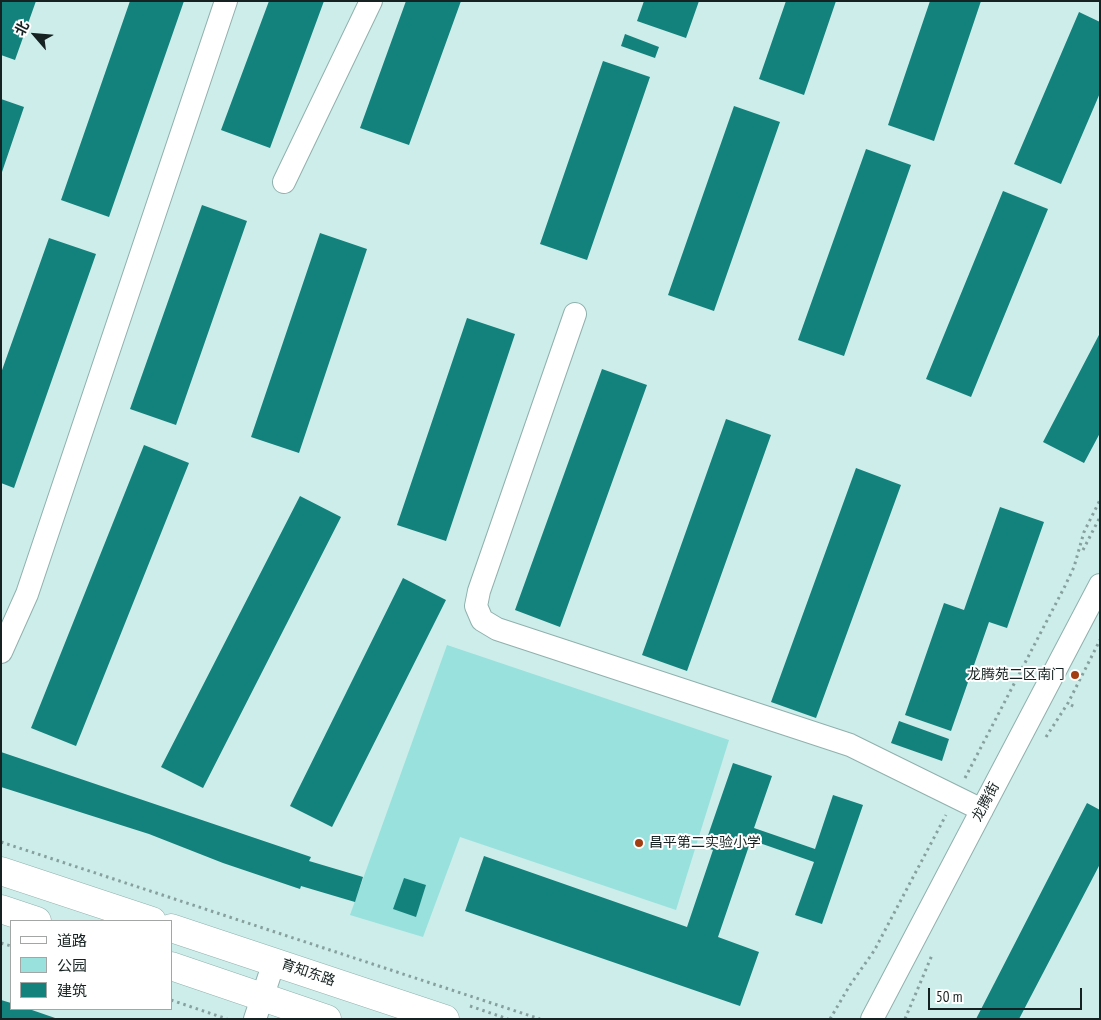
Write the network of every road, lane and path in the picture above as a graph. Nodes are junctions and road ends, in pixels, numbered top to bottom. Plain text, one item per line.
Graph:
1 (226, 1) edge
2 (370, 1) edge
3 (284, 182) dead end
4 (575, 314) dead end
5 (1100, 500) edge
6 (1100, 517) edge
7 (1083, 550) dead end
8 (1100, 585) edge
9 (1, 652) edge
10 (1071, 705) dead end
11 (1075, 707) dead end
12 (956, 795) junction
13 (982, 810) junction
14 (1, 842) edge
15 (1, 871) edge
16 (1, 909) edge
17 (34, 920) edge
18 (149, 920) edge
19 (172, 928) edge
20 (274, 962) junction
21 (172, 966) edge
22 (172, 1000) edge
23 (470, 1006) dead end
24 (258, 1008) edge
25 (227, 1019) edge
26 (327, 1019) edge
27 (445, 1019) edge
28 (508, 1019) edge
29 (540, 1019) edge
30 (830, 1019) edge
31 (872, 1019) edge

1 - 9 street
2 - 3 street
4 - 12 street
5 - 12 path
6 - 7 path
8 - 13 street, 龙腾街
10 - 11 path
12 - 13 street
12 - 30 path
13 - 31 street, 龙腾街
14 - 29 path
15 - 18 main road
16 - 17 main road
19 - 20 main road, 育知东路
20 - 24 street
20 - 27 main road, 育知东路
21 - 24 main road
22 - 25 path
23 - 28 path
24 - 26 main road

